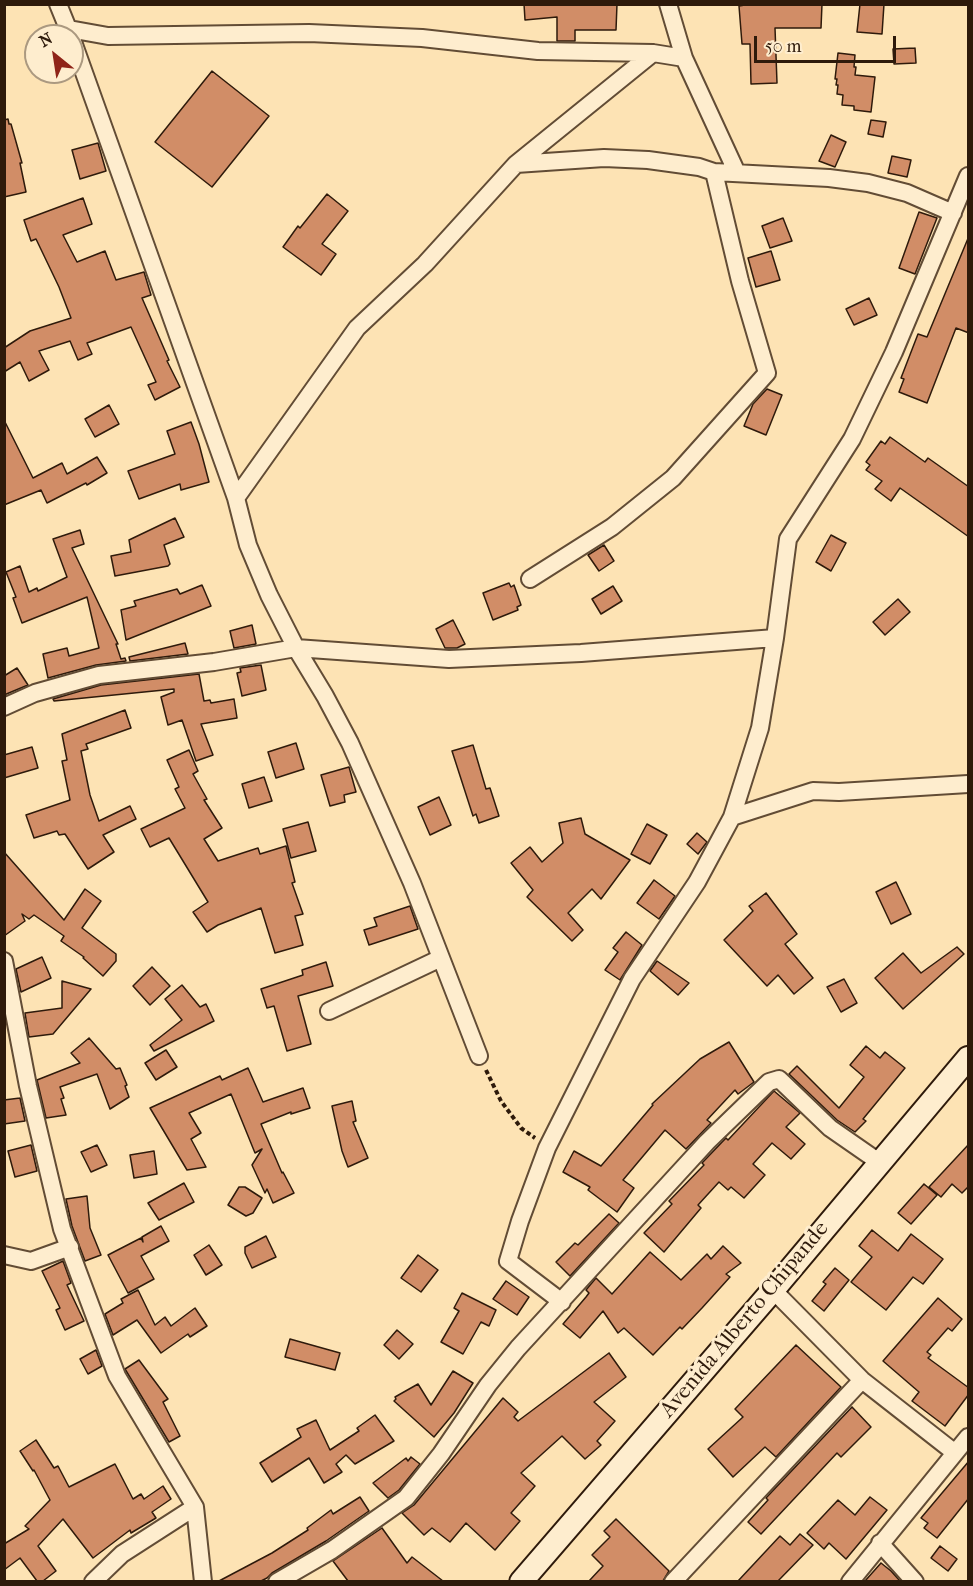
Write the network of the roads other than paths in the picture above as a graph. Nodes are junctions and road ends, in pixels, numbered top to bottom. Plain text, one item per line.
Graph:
1 (58, 4) edge
2 (669, 4) edge
3 (66, 24) edge
4 (84, 35) edge
5 (653, 53) junction
6 (684, 58) junction
7 (84, 71) edge
8 (516, 164) junction
9 (714, 172) junction
10 (737, 173) junction
11 (969, 176) edge
12 (953, 213) junction
13 (236, 498) junction
14 (530, 579) dead end
15 (775, 638) junction
16 (296, 648) junction
17 (4, 707) edge
18 (969, 784) edge
19 (732, 817) junction
20 (441, 958) junction
21 (4, 961) edge
22 (329, 1011) dead end
23 (479, 1056) road end
24 (969, 1058) edge
25 (879, 1161) junction
26 (70, 1247) junction
27 (4, 1256) edge
28 (773, 1290) junction
29 (562, 1302) junction
30 (862, 1380) junction
31 (969, 1437) edge
32 (954, 1452) junction
33 (195, 1507) junction
34 (880, 1544) junction
35 (93, 1581) edge
36 (203, 1581) edge
37 (277, 1581) edge
38 (521, 1581) edge
39 (673, 1581) edge
40 (850, 1581) edge
41 (915, 1581) edge

1 - 3 street
2 - 6 street
4 - 5 street
5 - 6 street
5 - 8 street
6 - 10 street
7 - 13 street
8 - 9 street
8 - 13 street
9 - 10 street
9 - 14 street
10 - 12 street
11 - 12 street
12 - 15 street
13 - 16 street
15 - 16 street
15 - 19 street
16 - 17 street
16 - 20 street
18 - 19 street
19 - 29 street
20 - 22 street
20 - 23 street
21 - 26 street
24 - 25 main road, Avenida Alberto Chipande
25 - 28 main road, Avenida Alberto Chipande
25 - 29 street
26 - 27 street
26 - 33 street
28 - 30 street
28 - 38 main road, Avenida Alberto Chipande
29 - 37 street
30 - 32 street
30 - 39 street
31 - 32 street
32 - 34 street
33 - 35 street
33 - 36 street
34 - 40 street
34 - 41 street

